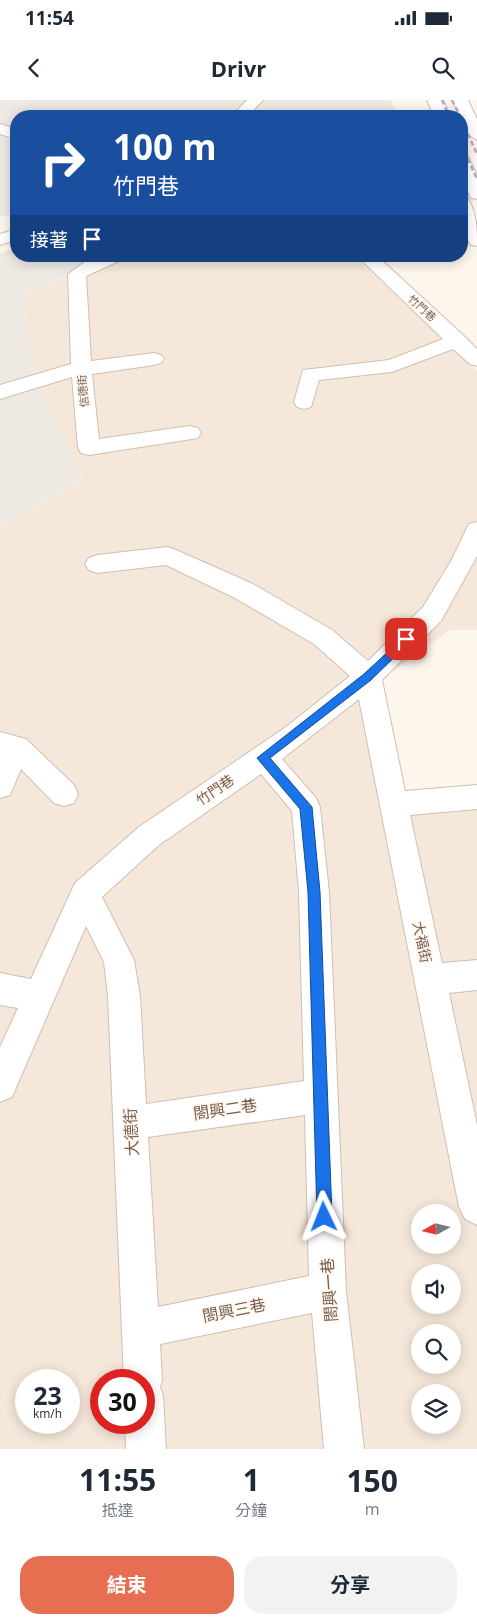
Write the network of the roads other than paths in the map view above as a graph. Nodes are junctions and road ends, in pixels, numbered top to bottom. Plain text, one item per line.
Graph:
1 (255, 100) edge
2 (246, 110) edge
3 (468, 116) edge
4 (477, 135) edge
5 (468, 176) edge
6 (473, 189) edge
7 (468, 218) edge
8 (477, 241) edge
9 (100, 262) edge
10 (372, 262) edge
11 (457, 340) junction
12 (154, 359) dead end
13 (477, 360) edge
14 (82, 369) junction
15 (0, 392) edge
16 (304, 402) dead end
17 (190, 433) dead end
18 (477, 530) edge
19 (98, 564) dead end
20 (368, 677) junction
21 (8, 745) edge
22 (263, 758) junction
23 (0, 786) edge
24 (64, 794) dead end
25 (477, 797) edge
26 (394, 804) junction
27 (85, 894) junction
28 (477, 975) edge
29 (430, 980) junction
30 (0, 989) edge
31 (39, 996) junction
32 (0, 1084) edge
33 (319, 1096) junction
34 (130, 1122) junction
35 (477, 1207) edge
36 (328, 1291) junction
37 (140, 1329) junction
38 (142, 1369) edge
39 (145, 1434) edge
40 (146, 1449) edge
41 (344, 1449) edge

1 - 2 street
3 - 4 street
5 - 6 street
7 - 8 street
9 - 14 street, 信德街
10 - 11 street, 竹門巷
11 - 13 street, 竹門巷
11 - 16 street
12 - 14 street
14 - 15 street
14 - 17 street, 信德街
18 - 20 street, 竹門巷
19 - 20 street
20 - 22 street, 竹門巷
20 - 26 street, 大福街
21 - 23 street
21 - 24 street
22 - 27 street, 竹門巷
22 - 33 street, 閤興一巷
25 - 26 street
26 - 29 street, 大福街
27 - 31 street, 竹門巷
27 - 34 street, 大德街
28 - 29 street
29 - 35 street, 大福街
30 - 31 street
31 - 32 street, 竹門巷
33 - 34 street, 閤興二巷
33 - 36 street, 閤興一巷
34 - 37 street, 大德街
36 - 37 street, 閤興三巷
36 - 41 street, 閤興一巷
37 - 38 street, 大德街
39 - 40 street

